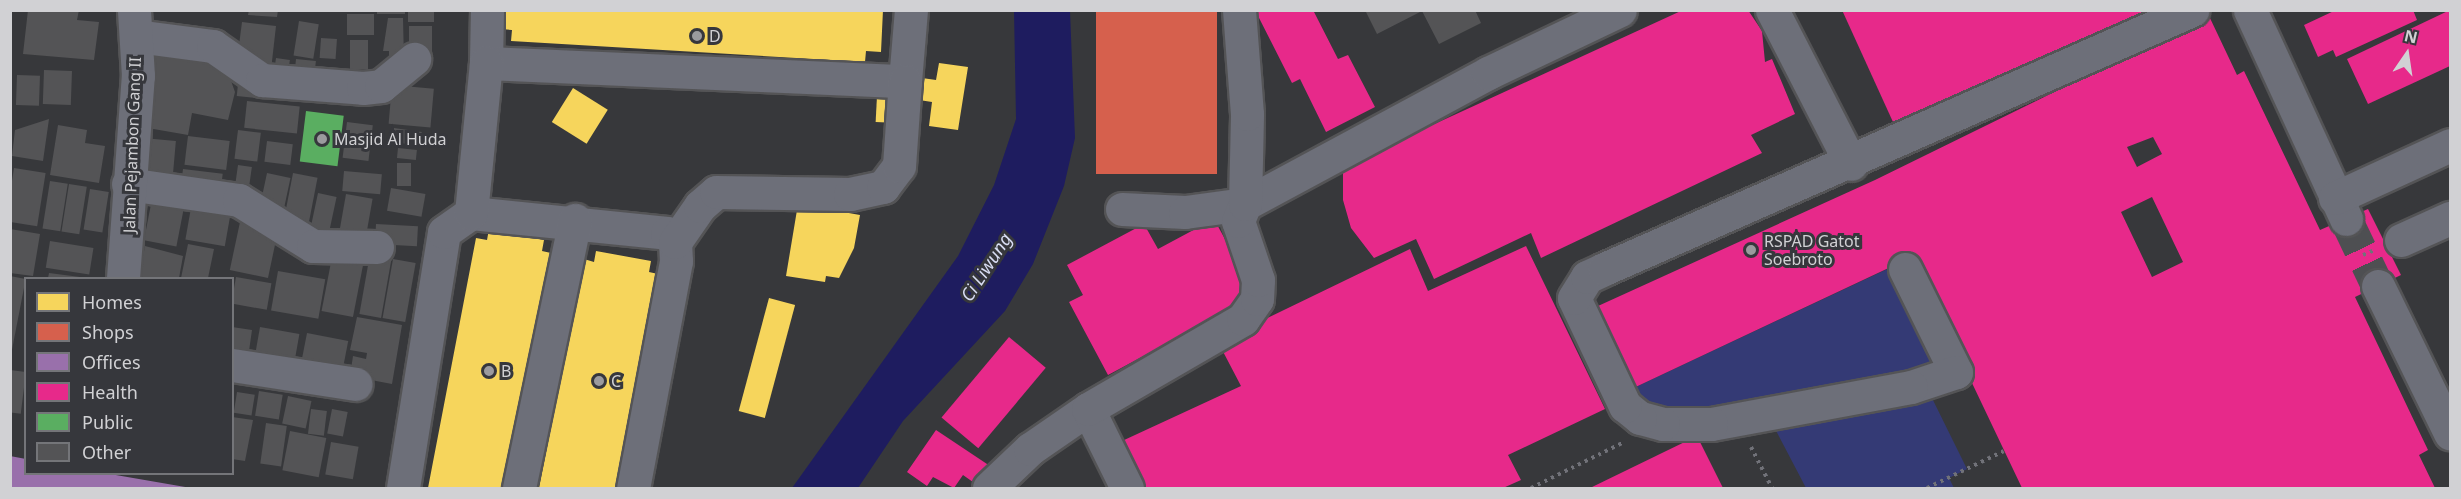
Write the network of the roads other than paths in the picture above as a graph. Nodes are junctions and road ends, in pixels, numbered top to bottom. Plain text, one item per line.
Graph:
1 (487, 10) edge
2 (911, 10) edge
3 (1239, 10) edge
4 (1620, 10) edge
5 (1772, 10) edge
6 (2192, 10) edge
7 (2250, 10) edge
8 (135, 23) edge
9 (414, 59) dead end
10 (486, 63) junction
11 (905, 81) junction
12 (2451, 145) edge
13 (1851, 164) junction
14 (128, 184) junction
15 (1245, 204) junction
16 (1122, 209) dead end
17 (471, 213) junction
18 (2451, 218) edge
19 (575, 220) junction
20 (2401, 240) dead end
21 (675, 242) junction
22 (377, 248) dead end
23 (1905, 269) dead end
24 (123, 277) edge
25 (2378, 286) tunnel mouth
26 (234, 365) edge
27 (356, 384) dead end
28 (2442, 395) edge
29 (1088, 409) junction
30 (2451, 434) edge
31 (403, 489) edge
32 (519, 489) edge
33 (633, 489) edge
34 (989, 489) edge
35 (1127, 489) edge

1 - 10 street
2 - 11 street
3 - 15 street
4 - 15 street
5 - 13 street
6 - 13 street
7 - 12 street
8 - 9 street
8 - 14 street, Jalan Pejambon Gang II
10 - 11 street
10 - 17 street
11 - 21 street
13 - 23 street
14 - 22 street
14 - 24 street, Jalan Pejambon Gang II
15 - 16 street
15 - 29 street
17 - 19 street
17 - 31 street
18 - 20 street
19 - 21 street
19 - 32 street
21 - 33 street
25 - 28 street
26 - 27 street
28 - 30 street
29 - 34 street
29 - 35 street

